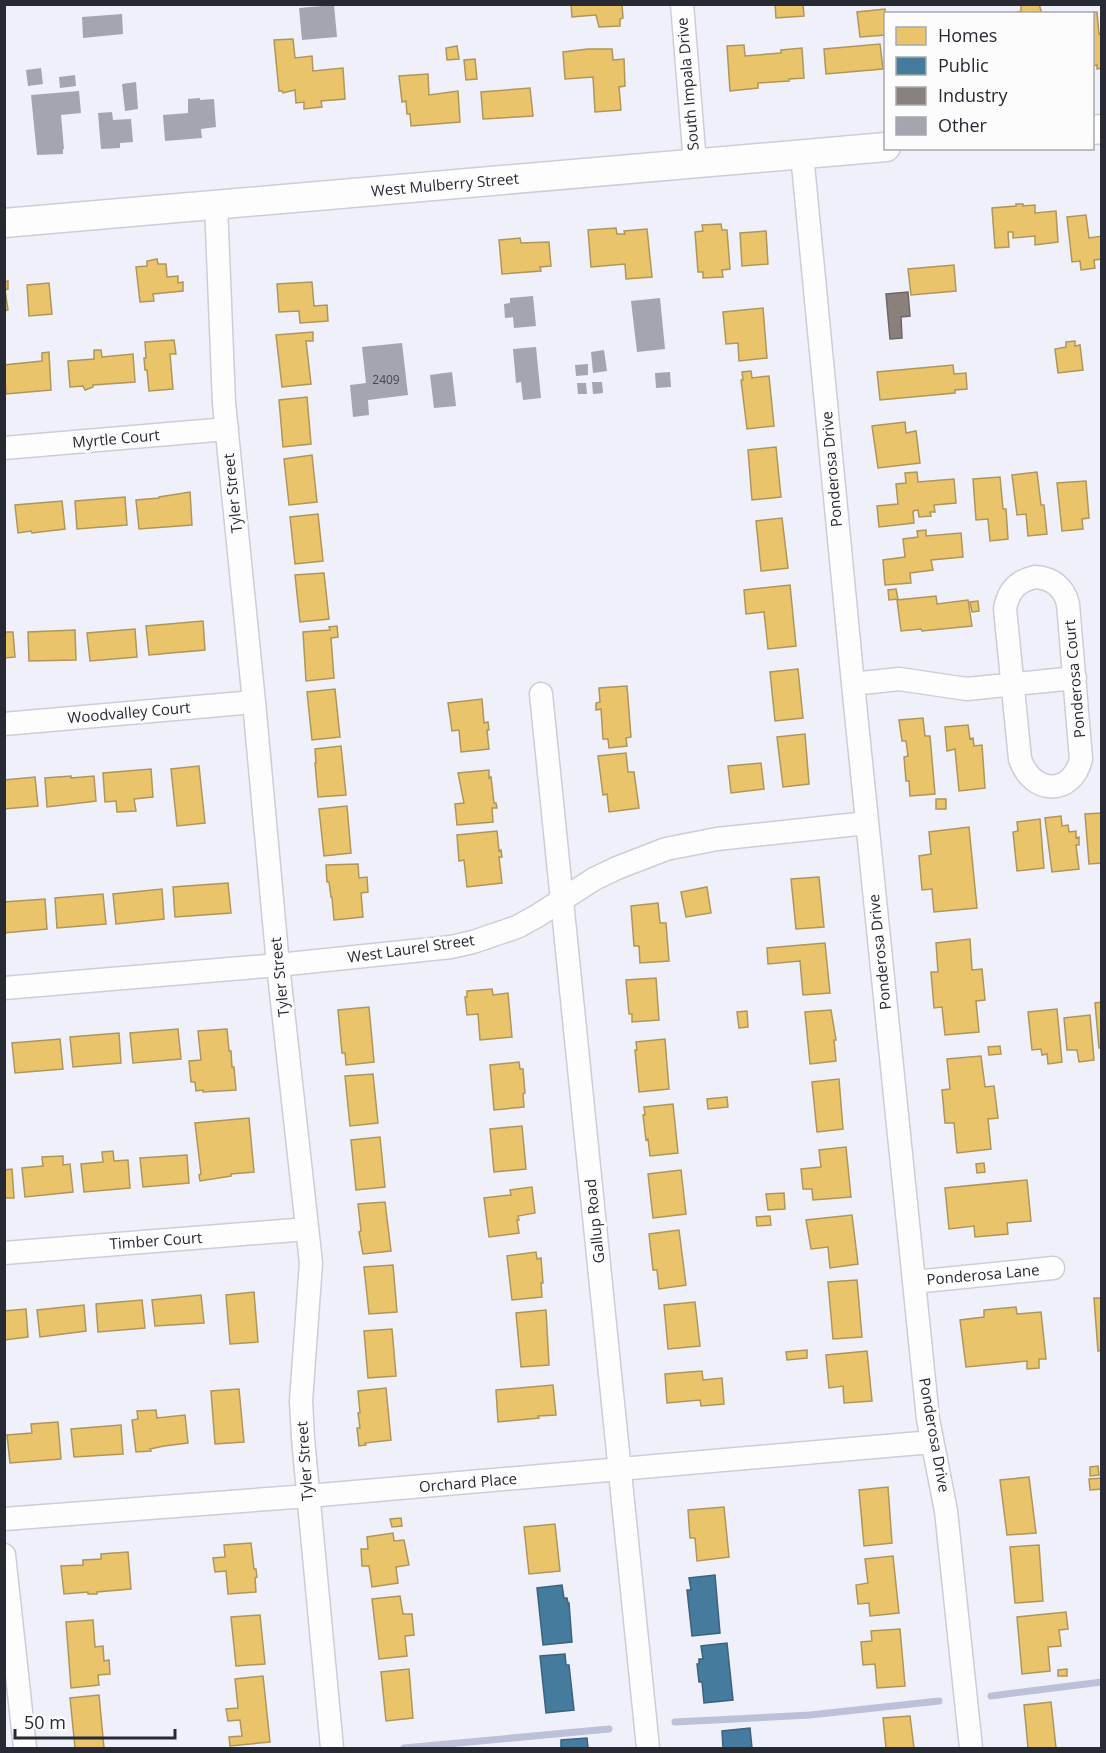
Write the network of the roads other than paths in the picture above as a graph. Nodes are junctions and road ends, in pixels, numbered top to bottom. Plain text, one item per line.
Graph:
1 (682, 4) edge
2 (884, 147) edge
3 (802, 154) junction
4 (695, 163) junction
5 (216, 204) junction
6 (4, 224) edge
7 (227, 429) junction
8 (4, 448) edge
9 (1075, 678) junction
10 (853, 684) junction
11 (1012, 684) junction
12 (541, 694) dead end
13 (254, 702) junction
14 (4, 724) edge
15 (867, 824) junction
16 (562, 899) junction
17 (278, 965) junction
18 (4, 988) edge
19 (307, 1229) junction
20 (4, 1252) edge
21 (1053, 1268) dead end
22 (914, 1282) junction
23 (932, 1442) junction
24 (620, 1470) junction
25 (308, 1496) junction
26 (4, 1519) edge
27 (4, 1555) edge
28 (25, 1749) edge
29 (332, 1749) edge
30 (648, 1749) edge
31 (971, 1749) edge

1 - 4 street, South Impala Drive
2 - 3 main road, West Mulberry Street
3 - 4 main road, West Mulberry Street
3 - 10 street, Ponderosa Drive
4 - 5 main road, West Mulberry Street
5 - 6 main road, West Mulberry Street
5 - 7 street, Tyler Street
7 - 8 street, Myrtle Court
7 - 13 street, Tyler Street
9 - 11 street
9 - 11 street, Ponderosa Court
9 - 11 street, Ponderosa Court
10 - 11 street
10 - 15 street, Ponderosa Drive
12 - 16 street, Gallup Road
13 - 14 street, Woodvalley Court
13 - 17 street, Tyler Street
15 - 16 street, West Laurel Street
15 - 22 street, Ponderosa Drive
16 - 17 street, West Laurel Street
16 - 24 street, Gallup Road
17 - 18 street, West Laurel Street
17 - 19 street, Tyler Street
19 - 20 street, Timber Court
19 - 25 street, Tyler Street
21 - 22 street, Ponderosa Lane
22 - 23 street, Ponderosa Drive
23 - 24 street, Orchard Place
23 - 31 street, Ponderosa Drive
24 - 25 street, Orchard Place
24 - 30 street, Gallup Road
25 - 26 street, Orchard Place
25 - 29 street, Tyler Street
27 - 28 street

